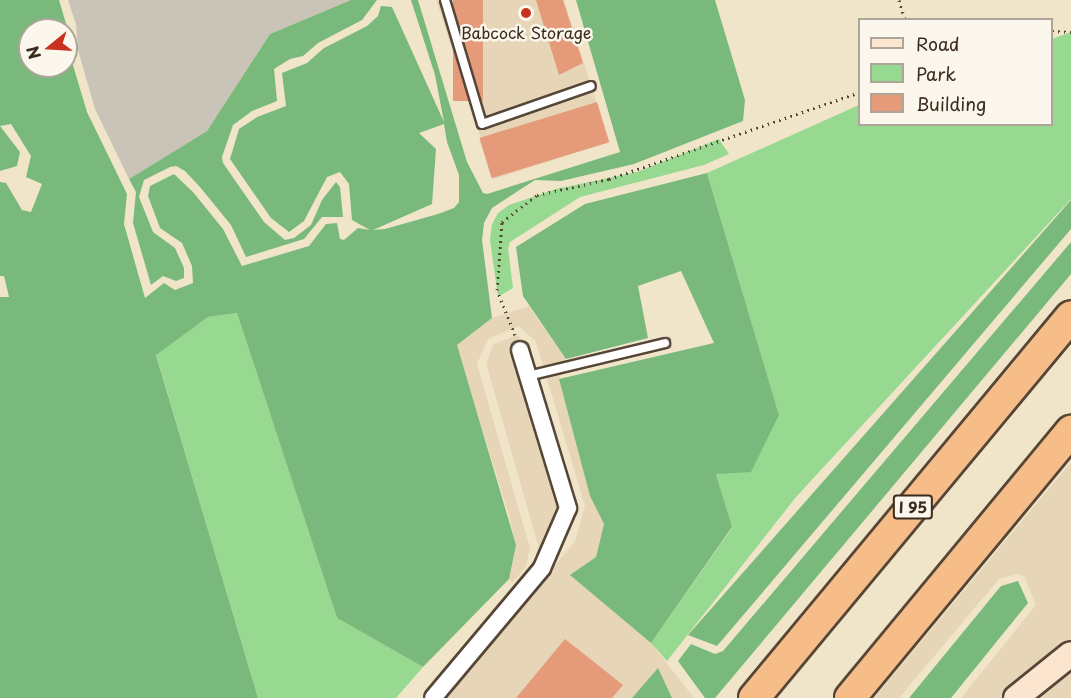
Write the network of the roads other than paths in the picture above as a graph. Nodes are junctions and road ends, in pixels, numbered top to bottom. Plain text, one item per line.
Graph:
1 (445, 0) edge
2 (591, 86) dead end
3 (1071, 316) edge
4 (665, 343) dead end
5 (520, 350) road end
6 (528, 376) junction
7 (1071, 431) edge
8 (1071, 654) edge
9 (433, 698) edge
10 (754, 698) edge
11 (850, 698) edge
12 (1016, 698) edge

1 - 2 lane
3 - 10 highway, I 95
4 - 6 lane
5 - 6 street
6 - 9 street
7 - 11 highway
8 - 12 street

